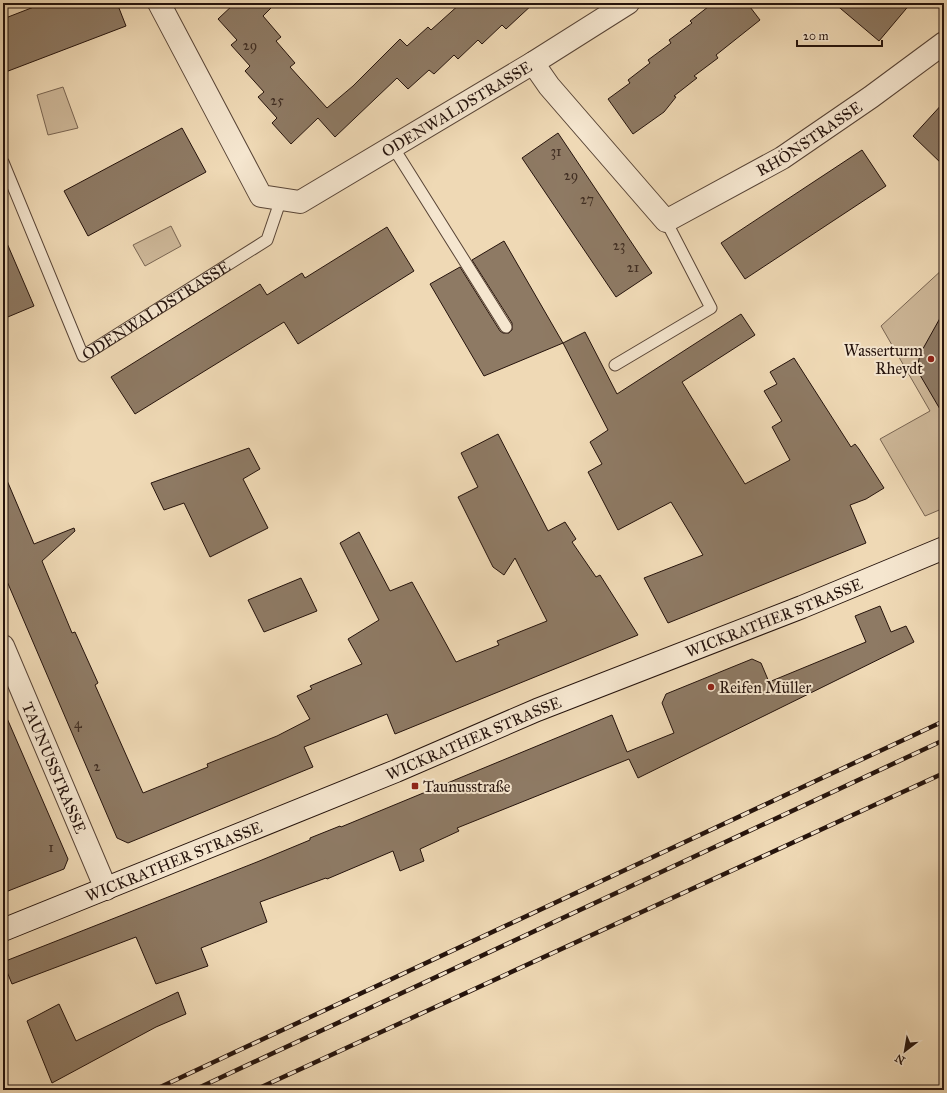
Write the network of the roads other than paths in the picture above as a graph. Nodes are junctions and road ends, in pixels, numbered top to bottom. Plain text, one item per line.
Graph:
1 (159, 3) edge
2 (628, 3) edge
3 (944, 42) edge
4 (533, 63) junction
5 (392, 147) junction
6 (3, 162) edge
7 (281, 199) junction
8 (666, 221) junction
9 (506, 327) dead end
10 (615, 365) dead end
11 (944, 548) edge
12 (3, 646) edge
13 (106, 889) junction
14 (3, 930) edge

1 - 7 street, ODENWALDSTRASSE
2 - 4 street, ODENWALDSTRASSE
3 - 8 street, RHÖNSTRASSE
4 - 5 street, ODENWALDSTRASSE
4 - 8 street
5 - 7 street, ODENWALDSTRASSE
5 - 9 lane
6 - 7 lane, ODENWALDSTRASSE
8 - 10 lane
11 - 13 street, WICKRATHER STRASSE
12 - 13 street, TAUNUSSTRASSE
13 - 14 street, WICKRATHER STRASSE

